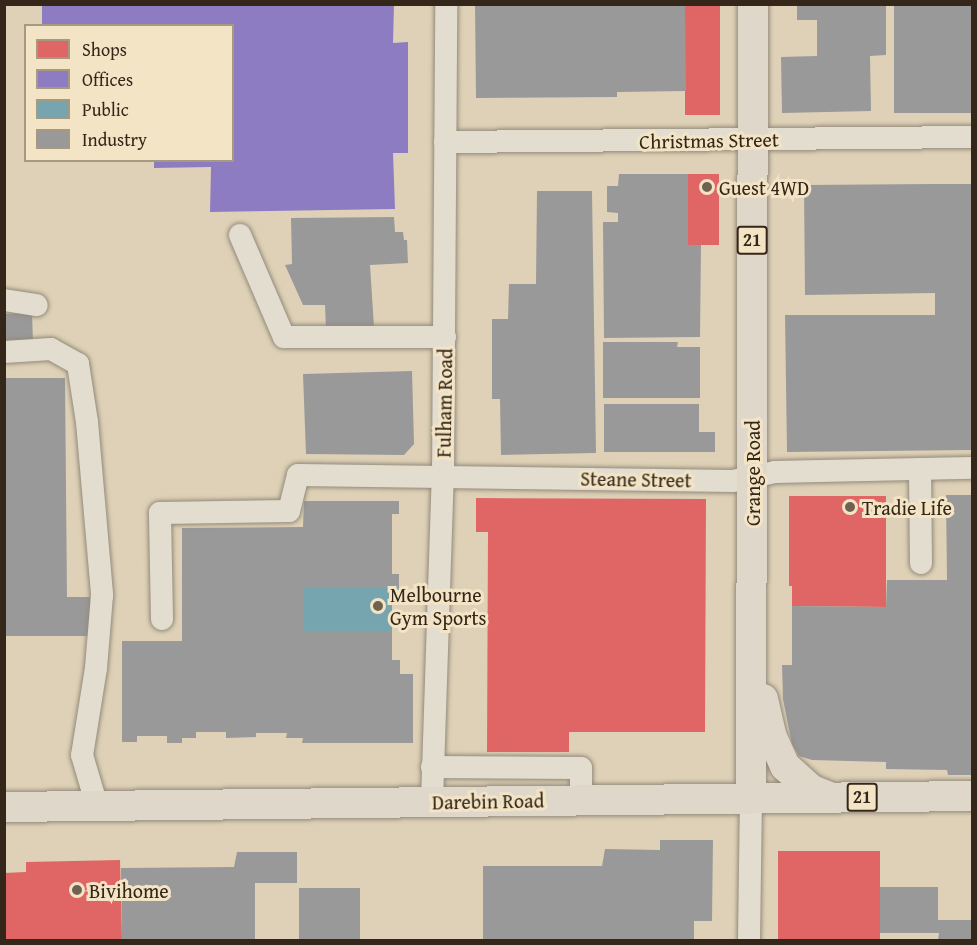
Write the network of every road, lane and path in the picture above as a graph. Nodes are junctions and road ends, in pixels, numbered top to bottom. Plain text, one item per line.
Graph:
1 (446, 4) edge
2 (753, 4) edge
3 (972, 137) edge
4 (753, 139) junction
5 (446, 142) junction
6 (240, 235) dead end
7 (4, 300) edge
8 (37, 305) dead end
9 (445, 337) junction
10 (4, 352) edge
11 (972, 468) edge
12 (920, 469) junction
13 (443, 476) junction
14 (752, 476) junction
15 (921, 563) dead end
16 (162, 619) dead end
17 (752, 652) junction
18 (432, 767) junction
19 (972, 796) edge
20 (751, 797) junction
21 (829, 797) junction
22 (581, 799) junction
23 (432, 801) junction
24 (97, 806) junction
25 (4, 807) edge
26 (749, 940) edge

1 - 5 street, Fulham Road
2 - 4 main road, Grange Road / 21
3 - 4 street, Christmas Street
4 - 5 street, Christmas Street
4 - 14 main road, Grange Road / 21
5 - 9 street, Fulham Road
6 - 9 street
7 - 8 street
9 - 13 street, Fulham Road
10 - 24 street
11 - 12 street, Steane Street
12 - 14 street, Steane Street
12 - 15 street
13 - 14 street, Steane Street
13 - 16 street, Steane Street
13 - 18 street, Fulham Road
14 - 17 main road, Grange Road / 21
17 - 20 main road, Grange Road / 21
17 - 21 main road
18 - 22 street
18 - 23 street, Fulham Road
19 - 21 main road, Darebin Road / 21
20 - 21 main road, Darebin Road / 21
20 - 22 main road, Darebin Road
20 - 26 street, Grange Road
22 - 23 main road, Darebin Road
23 - 24 main road, Darebin Road
24 - 25 main road, Darebin Road

